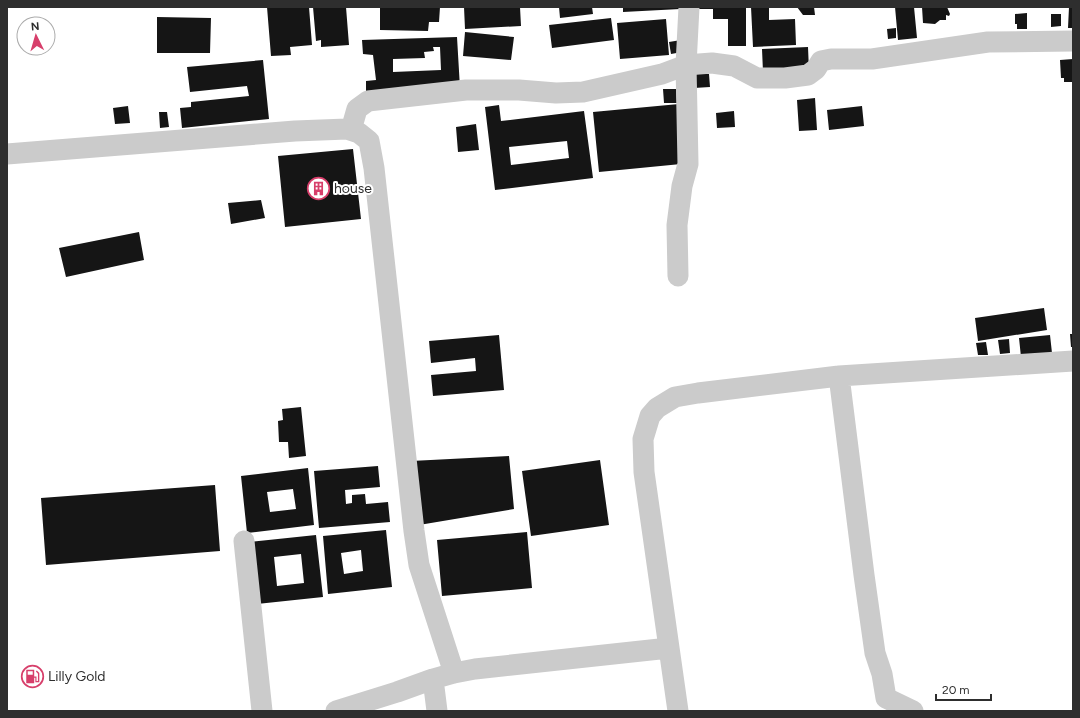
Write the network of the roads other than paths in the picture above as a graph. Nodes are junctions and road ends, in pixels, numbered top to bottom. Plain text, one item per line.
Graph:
1 (689, 7) edge
2 (1073, 41) edge
3 (686, 65) junction
4 (352, 130) junction
5 (7, 154) edge
6 (678, 276) dead end
7 (1073, 361) edge
8 (838, 376) junction
9 (244, 541) dead end
10 (670, 648) junction
11 (454, 673) junction
12 (433, 679) junction
13 (884, 704) edge
14 (262, 711) edge
15 (336, 711) edge
16 (437, 711) edge
17 (678, 711) edge
18 (913, 711) edge

1 - 3 street
2 - 3 street
3 - 4 street
3 - 6 street
4 - 5 street
4 - 11 street
7 - 8 street
8 - 10 street
8 - 13 street
9 - 14 street
10 - 11 street
10 - 17 street
11 - 12 street
12 - 15 street
12 - 16 street
13 - 18 street

